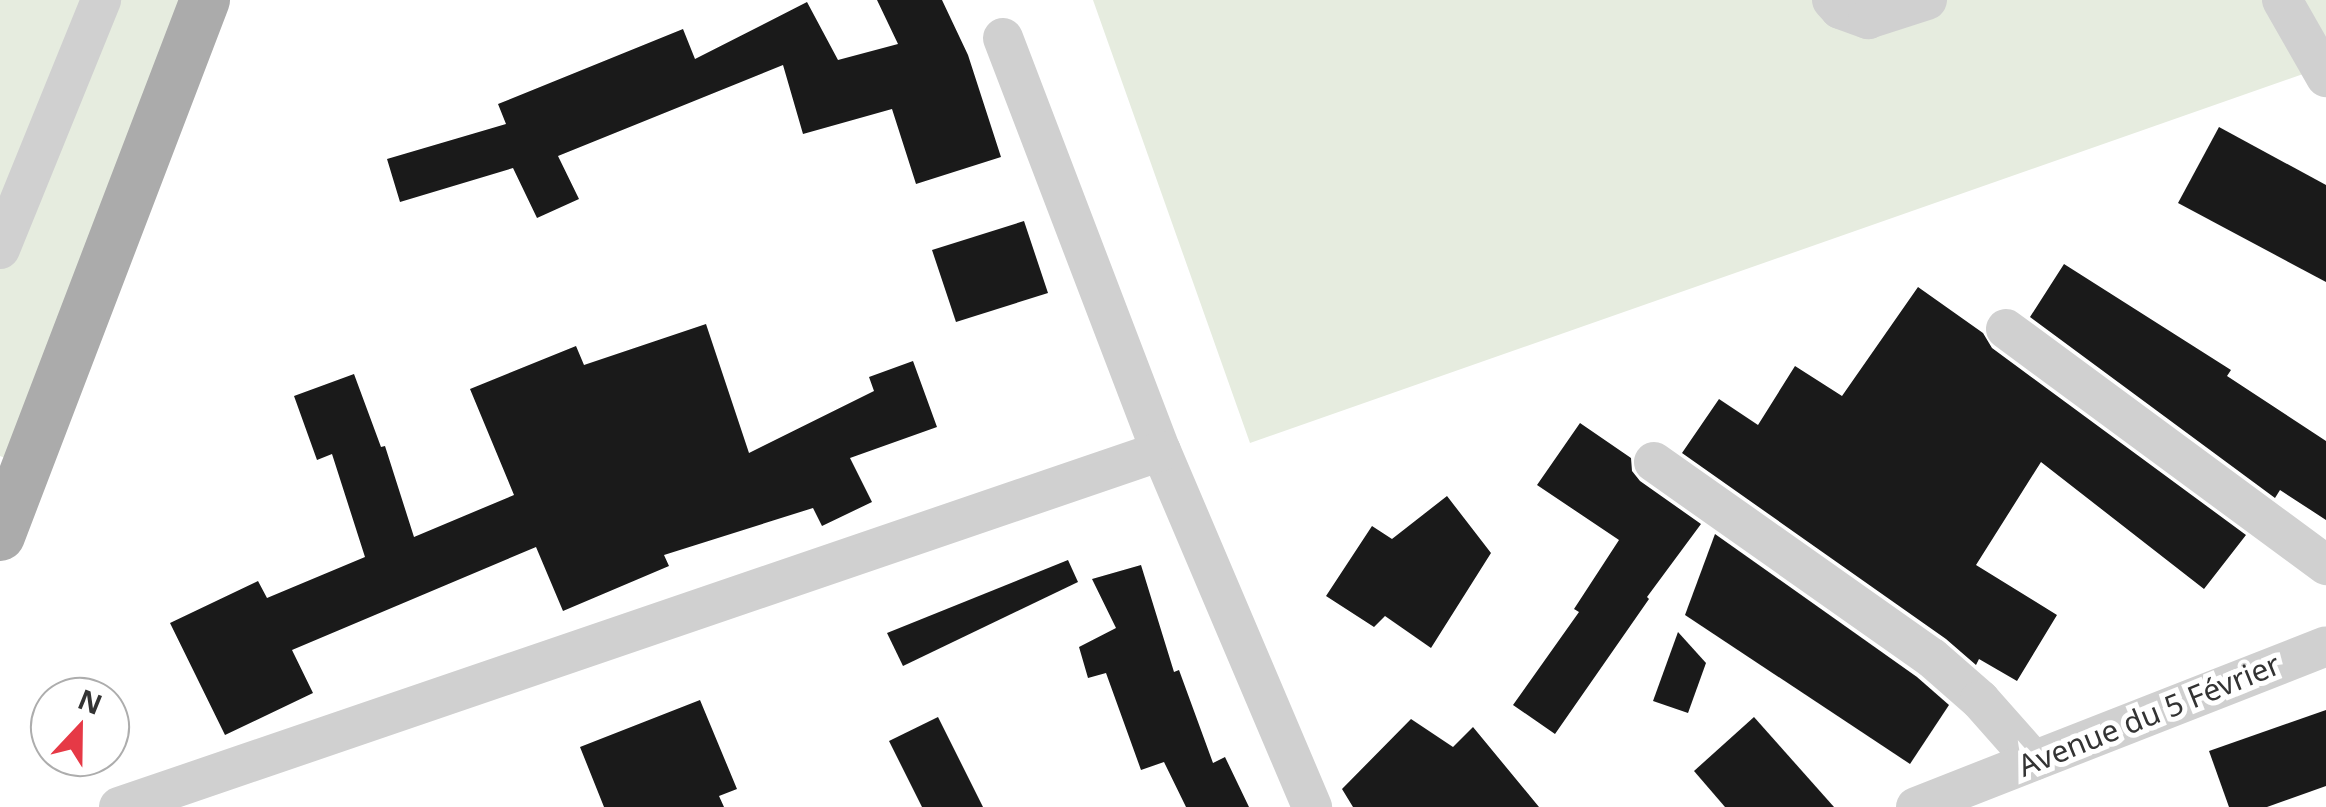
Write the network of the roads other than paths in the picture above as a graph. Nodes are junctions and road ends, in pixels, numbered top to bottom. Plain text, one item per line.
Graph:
1 (101, 0) edge
2 (206, 0) edge
3 (1832, 0) edge
4 (1927, 0) edge
5 (2282, 0) edge
6 (1003, 38) dead end
7 (2326, 77) edge
8 (0, 249) edge
9 (2006, 328) dead end
10 (1161, 450) junction
11 (1654, 462) dead end
12 (0, 536) edge
13 (2326, 565) edge
14 (2326, 646) edge
15 (2034, 761) junction
16 (119, 807) edge
17 (1312, 807) edge
18 (1916, 807) edge

1 - 8 street
2 - 12 main road
3 - 4 street
5 - 7 street
6 - 10 street
9 - 13 street
10 - 16 street
10 - 17 street
11 - 15 street
14 - 15 street, Avenue du 5 Février
15 - 18 street, Avenue du 5 Février

